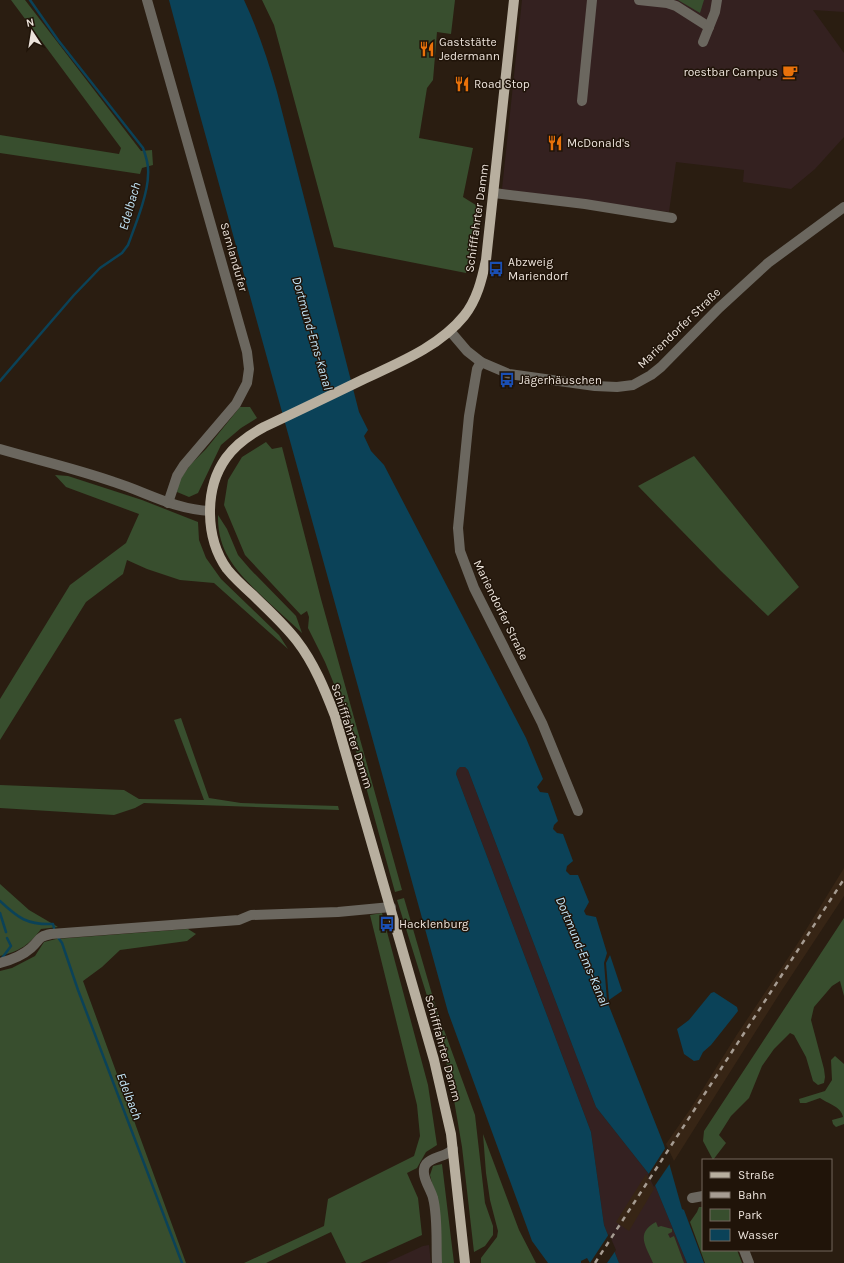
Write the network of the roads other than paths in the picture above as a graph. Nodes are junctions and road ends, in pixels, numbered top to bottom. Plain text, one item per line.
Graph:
1 (147, 0) edge
2 (514, 0) edge
3 (592, 0) edge
4 (639, 0) edge
5 (717, 0) edge
6 (709, 27) junction
7 (703, 42) dead end
8 (582, 101) dead end
9 (494, 193) junction
10 (844, 207) edge
11 (672, 218) dead end
12 (450, 331) junction
13 (481, 362) junction
14 (0, 450) edge
15 (168, 503) junction
16 (210, 511) junction
17 (578, 811) dead end
18 (391, 907) junction
19 (0, 963) edge
20 (453, 1149) junction
21 (702, 1196) edge
22 (692, 1198) dead end
23 (744, 1251) edge
24 (437, 1263) edge
25 (465, 1263) edge
26 (749, 1263) edge

1 - 15 street, Samlandufer
2 - 9 main road, Schifffahrter Damm
3 - 8 street
4 - 6 street
5 - 6 street
6 - 7 street
9 - 11 street
9 - 12 main road, Schifffahrter Damm
10 - 13 street, Mariendorfer Straße
12 - 13 street, Mariendorfer Straße
12 - 16 main road, Schifffahrter Damm
13 - 17 street, Mariendorfer Straße
14 - 15 street
15 - 16 street
16 - 18 main road, Schifffahrter Damm
18 - 19 street
18 - 20 main road, Schifffahrter Damm
20 - 24 street
20 - 25 main road, Schifffahrter Damm
21 - 22 street
23 - 26 street

